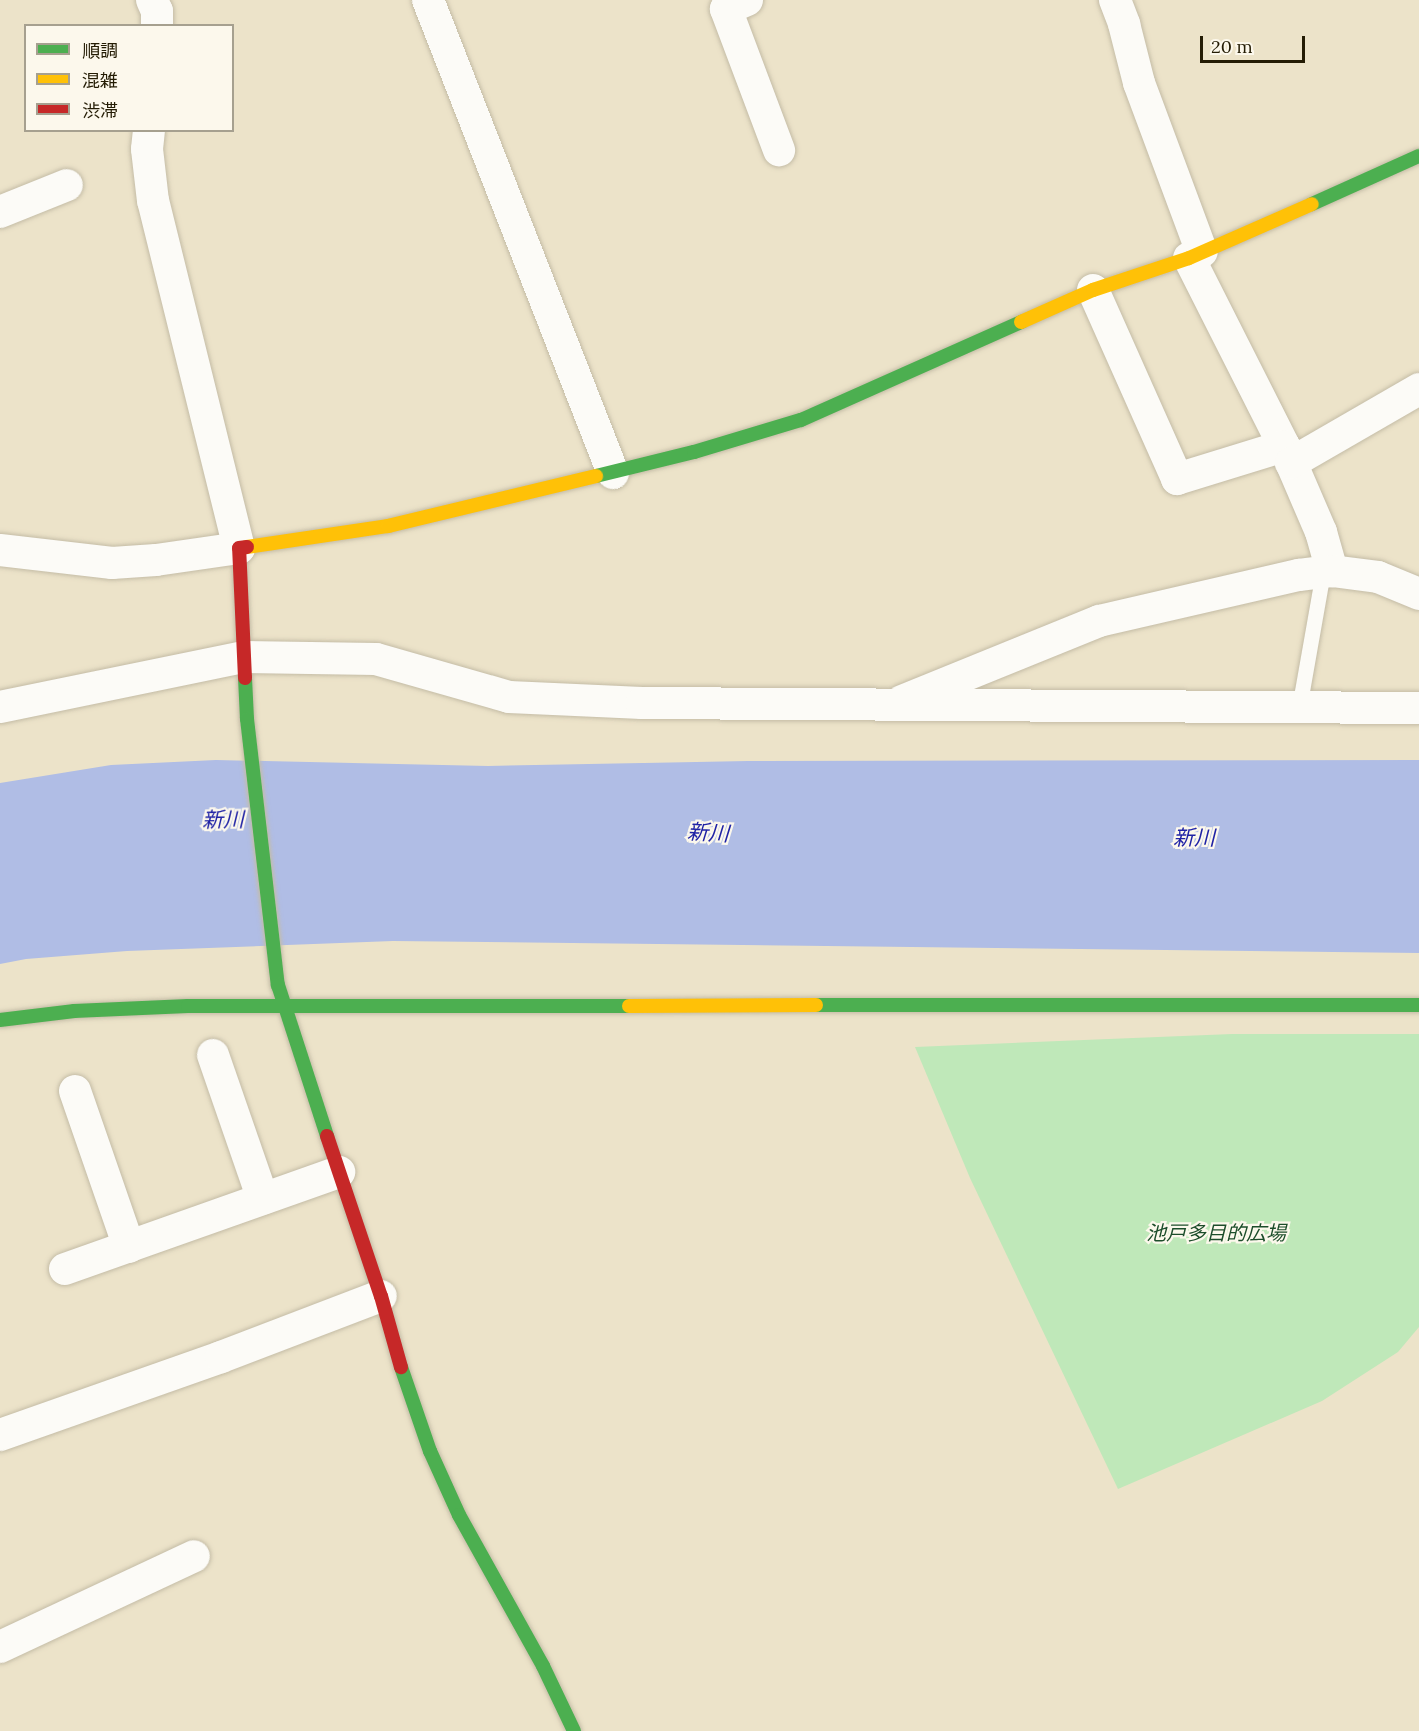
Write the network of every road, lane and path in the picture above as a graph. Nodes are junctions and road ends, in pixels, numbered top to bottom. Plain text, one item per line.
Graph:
1 (428, 0) edge
2 (747, 0) edge
3 (1115, 0) edge
4 (149, 132) edge
5 (779, 150) dead end
6 (1419, 156) edge
7 (68, 185) dead end
8 (0, 212) edge
9 (1196, 255) junction
10 (1093, 290) junction
11 (1419, 389) edge
12 (1288, 454) junction
13 (613, 473) junction
14 (239, 548) junction
15 (0, 550) edge
16 (1327, 572) junction
17 (1419, 594) edge
18 (244, 657) junction
19 (889, 706) junction
20 (0, 707) edge
21 (1299, 708) junction
22 (1419, 708) edge
23 (1419, 1005) edge
24 (284, 1008) junction
25 (0, 1020) edge
26 (213, 1054) dead end
27 (75, 1091) dead end
28 (339, 1172) junction
29 (263, 1199) junction
30 (129, 1246) junction
31 (65, 1269) dead end
32 (381, 1296) junction
33 (0, 1435) edge
34 (194, 1556) dead end
35 (0, 1647) edge
36 (574, 1731) edge

1 - 13 street
2 - 5 street
3 - 9 street
4 - 14 street
6 - 9 street
7 - 8 street
9 - 10 street
9 - 12 street
10 - 12 street
10 - 13 street
11 - 12 street
12 - 16 street
13 - 14 street
14 - 15 street
14 - 18 street
16 - 17 street
16 - 19 street
16 - 21 lane
18 - 19 street
18 - 20 street
18 - 24 street
19 - 21 street
21 - 22 street
23 - 24 street
24 - 25 street
24 - 28 street
26 - 29 street
27 - 30 street
28 - 29 street
28 - 32 street
29 - 30 street
30 - 31 street
32 - 33 street
32 - 36 street
34 - 35 street

